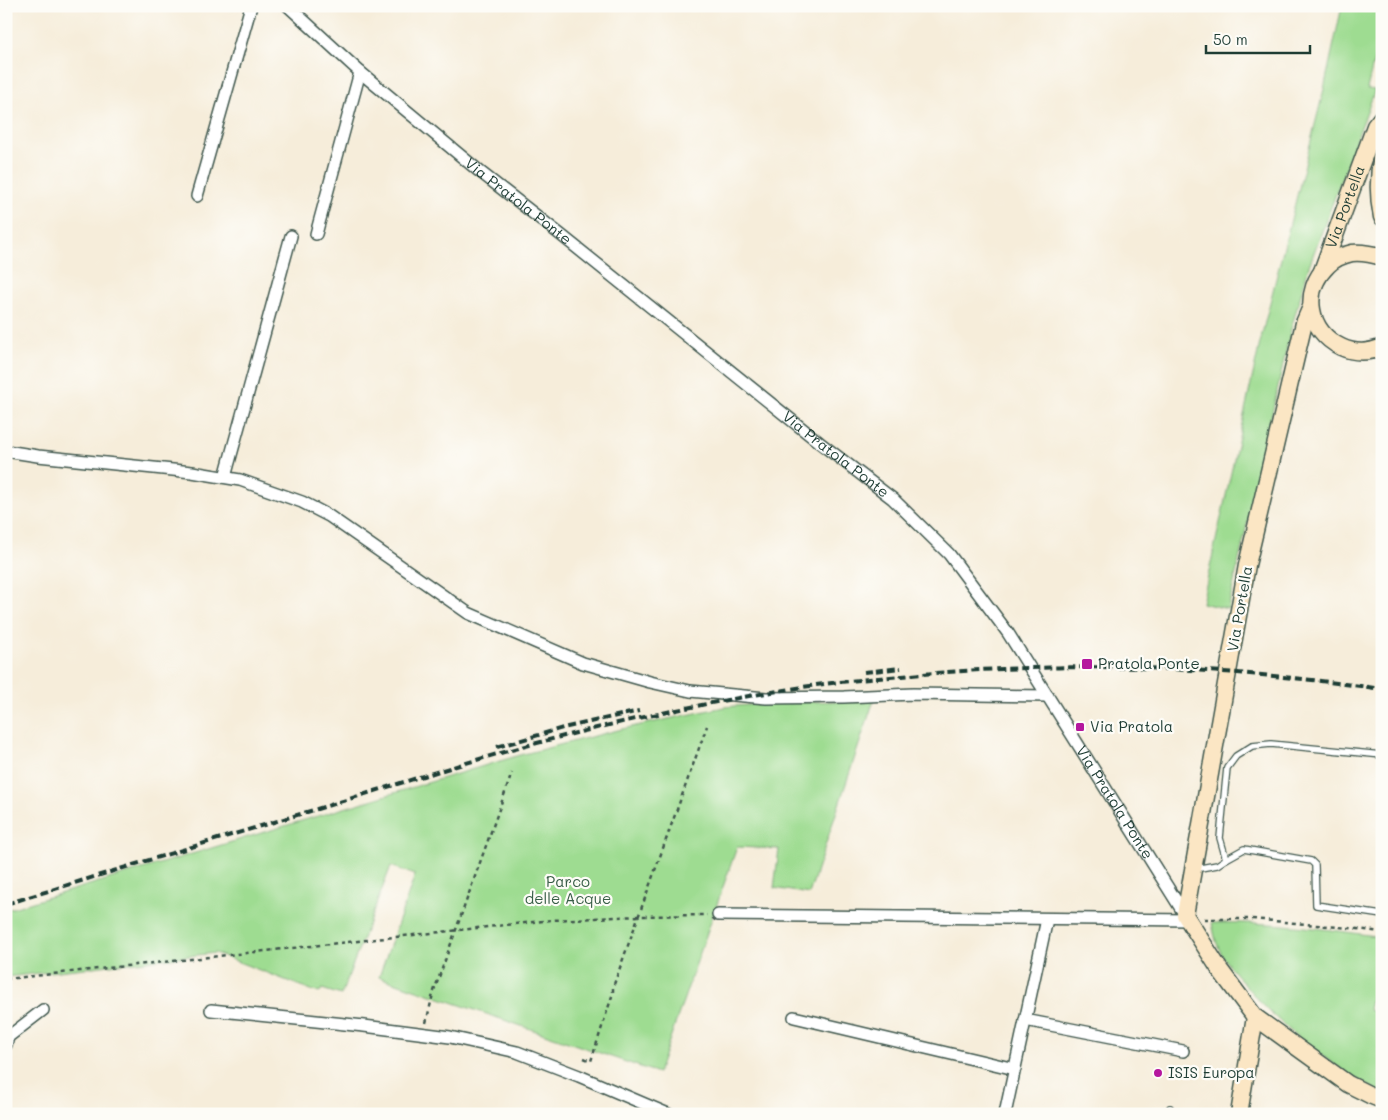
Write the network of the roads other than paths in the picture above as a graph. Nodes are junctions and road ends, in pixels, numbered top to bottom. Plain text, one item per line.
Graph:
1 (251, 6) edge
2 (288, 6) edge
3 (360, 72) junction
4 (1382, 117) edge
5 (1382, 155) edge
6 (197, 196) dead end
7 (1382, 217) edge
8 (316, 234) dead end
9 (291, 236) dead end
10 (1382, 257) edge
11 (1322, 271) junction
12 (1311, 306) junction
13 (1382, 346) edge
14 (1364, 352) junction
15 (1382, 354) edge
16 (6, 451) edge
17 (225, 477) junction
18 (1048, 696) junction
19 (1382, 755) edge
20 (1226, 859) junction
21 (1194, 870) junction
22 (718, 915) road end
23 (1382, 915) edge
24 (1187, 918) junction
25 (1047, 919) junction
26 (43, 1010) dead end
27 (211, 1010) dead end
28 (794, 1017) dead end
29 (1254, 1017) junction
30 (1025, 1020) junction
31 (6, 1045) edge
32 (1182, 1055) dead end
33 (1015, 1069) junction
34 (1382, 1100) edge
35 (668, 1114) edge
36 (1005, 1114) edge
37 (1238, 1114) edge

1 - 6 street
2 - 3 street, Via Pratola Ponte
3 - 8 street
3 - 18 street, Via Pratola Ponte
4 - 11 main road, Via Portella
5 - 7 main road, Via Portella
9 - 17 street
10 - 11 main road, Via Portella
11 - 12 main road, Via Portella
12 - 14 main road
12 - 21 main road, Via Portella
13 - 14 main road
14 - 15 main road
16 - 17 street
17 - 18 street
18 - 24 street, Via Pratola Ponte
19 - 20 lane
20 - 21 lane
20 - 23 lane
21 - 24 main road, Via Portella
22 - 25 street
24 - 25 street
24 - 29 main road, Via Pratola Ponte
25 - 30 street
26 - 31 street
27 - 35 street
28 - 33 street
29 - 34 main road, Via Pratola Ponte
29 - 37 main road
30 - 32 street
30 - 33 street
33 - 36 street

